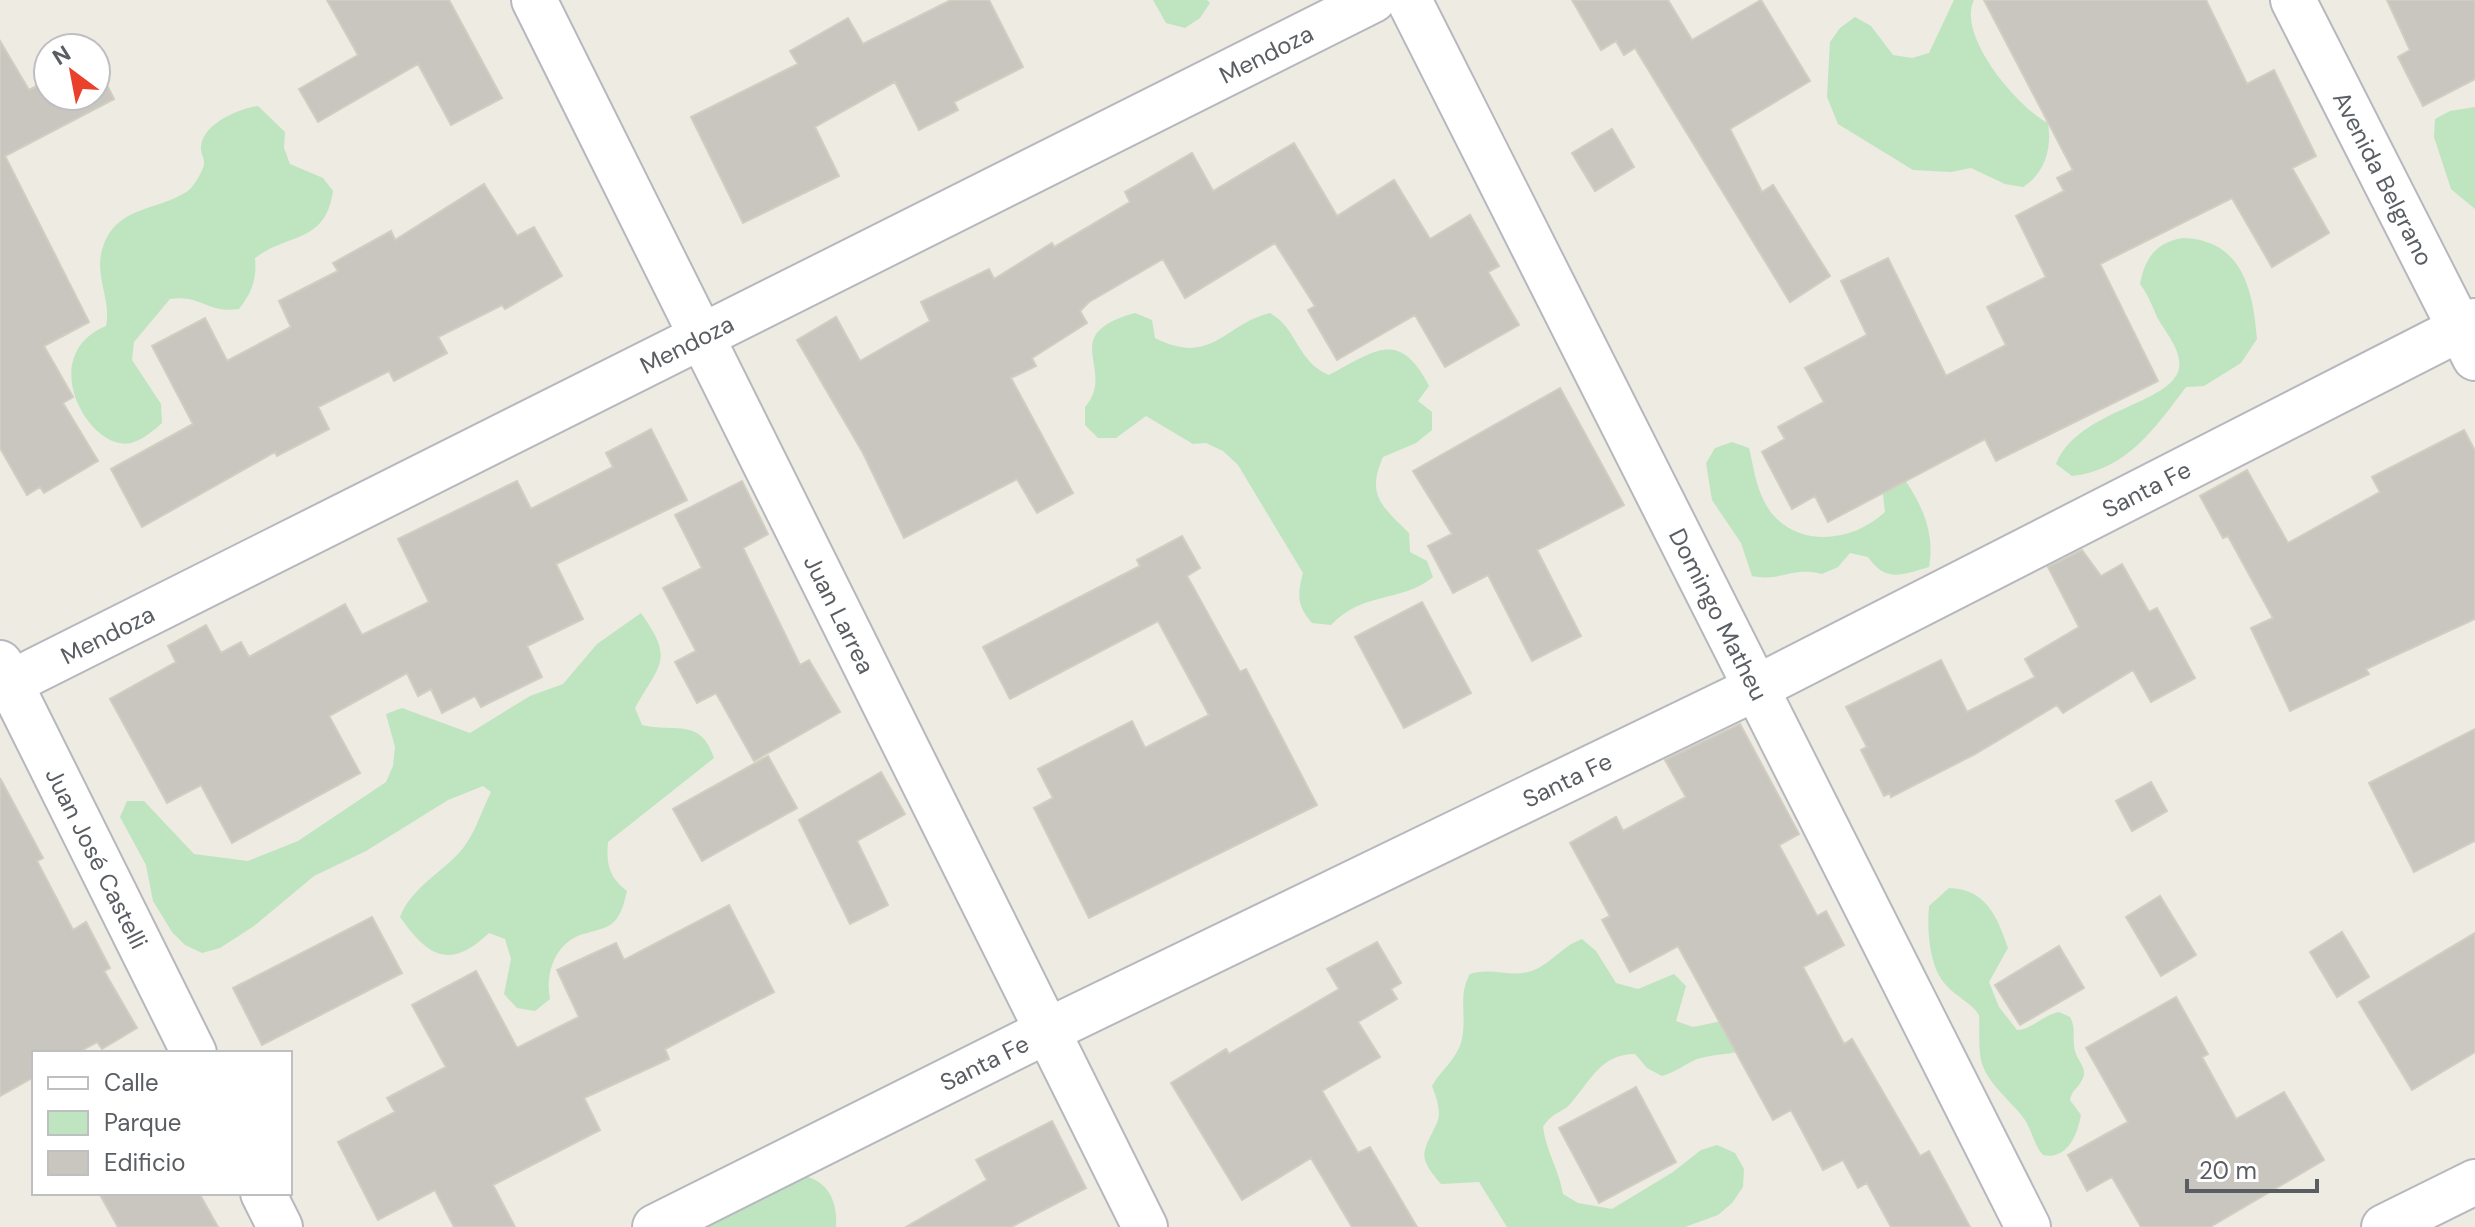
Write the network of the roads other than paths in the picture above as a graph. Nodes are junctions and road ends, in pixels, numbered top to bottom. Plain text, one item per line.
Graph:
1 (534, 0) edge
2 (1373, 0) edge
3 (1409, 0) edge
4 (2293, 0) edge
5 (700, 334) junction
6 (2470, 336) edge
7 (3, 678) edge
8 (1754, 689) junction
9 (1047, 1031) junction
10 (193, 1051) edge
11 (2475, 1182) edge
12 (264, 1195) edge
13 (280, 1227) edge
14 (655, 1227) edge
15 (1145, 1227) edge
16 (2028, 1227) edge
17 (2384, 1227) edge

1 - 5 street, Juan Larrea
2 - 5 street, Mendoza
3 - 8 street, Domingo Matheu
4 - 6 street, Avenida Belgrano
5 - 7 street, Mendoza
5 - 9 street, Juan Larrea
6 - 8 street, Santa Fe
7 - 10 street, Juan José Castelli
8 - 9 street, Santa Fe
8 - 16 street, Domingo Matheu
9 - 14 street, Santa Fe
9 - 15 street, Juan Larrea
11 - 17 street
12 - 13 street

